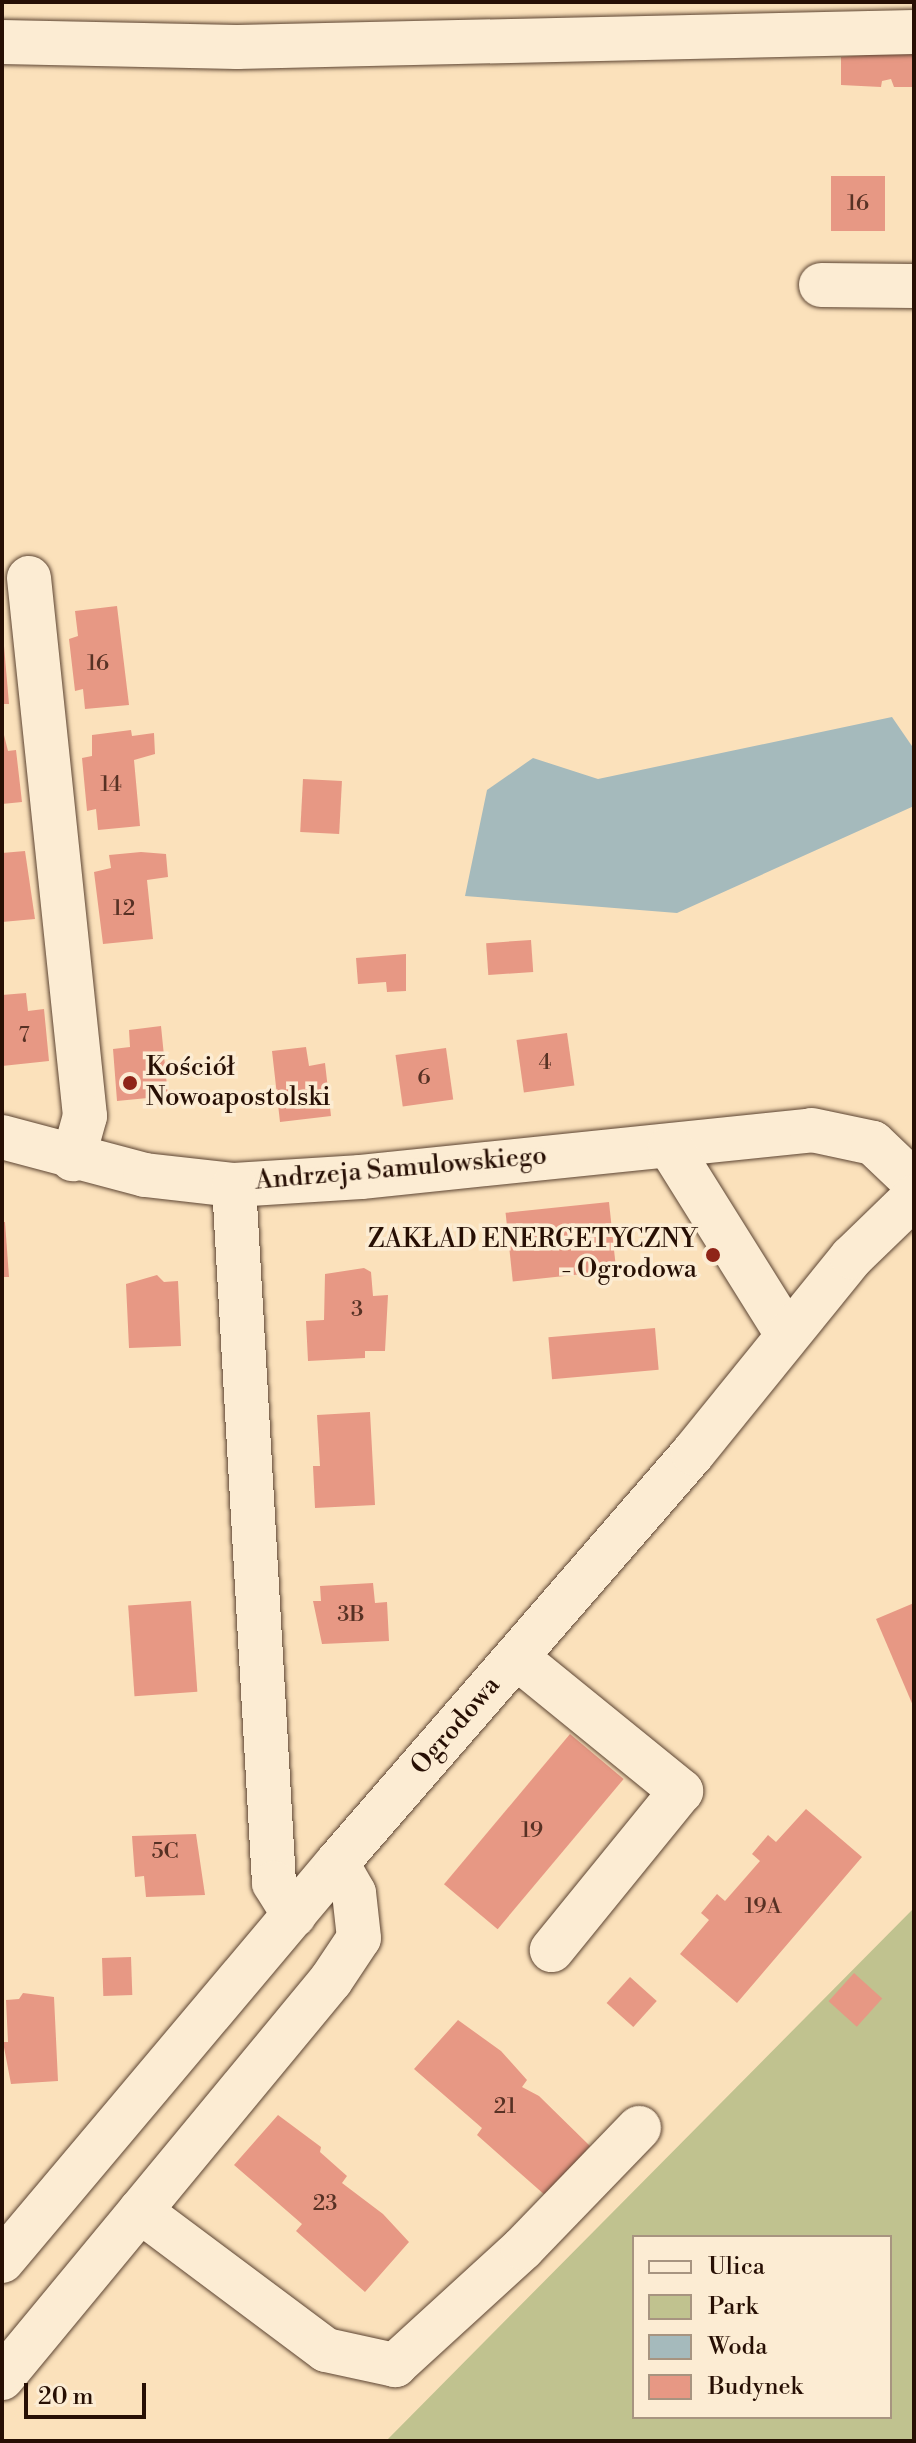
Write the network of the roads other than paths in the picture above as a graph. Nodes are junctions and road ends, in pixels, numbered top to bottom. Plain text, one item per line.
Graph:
1 (914, 32) edge
2 (2, 42) edge
3 (821, 285) dead end
4 (914, 286) edge
5 (29, 578) dead end
6 (2, 1137) edge
7 (670, 1147) junction
8 (73, 1159) junction
9 (914, 1182) edge
10 (234, 1185) junction
11 (914, 1197) edge
12 (787, 1334) junction
13 (516, 1657) junction
14 (337, 1863) junction
15 (294, 1915) junction
16 (552, 1950) dead end
17 (639, 2128) dead end
18 (140, 2211) junction
19 (2, 2261) edge
20 (2, 2378) edge

1 - 2 street
3 - 4 street
5 - 8 street
6 - 8 street, Andrzeja Samulowskiego
7 - 9 street, Andrzeja Samulowskiego
7 - 10 street, Andrzeja Samulowskiego
7 - 12 street
8 - 10 street, Andrzeja Samulowskiego
10 - 15 street
11 - 12 street, Ogrodowa
12 - 13 street, Ogrodowa
13 - 14 street, Ogrodowa
13 - 16 street
14 - 15 street, Ogrodowa
14 - 18 street
15 - 19 street, Ogrodowa
17 - 18 street
18 - 20 street

